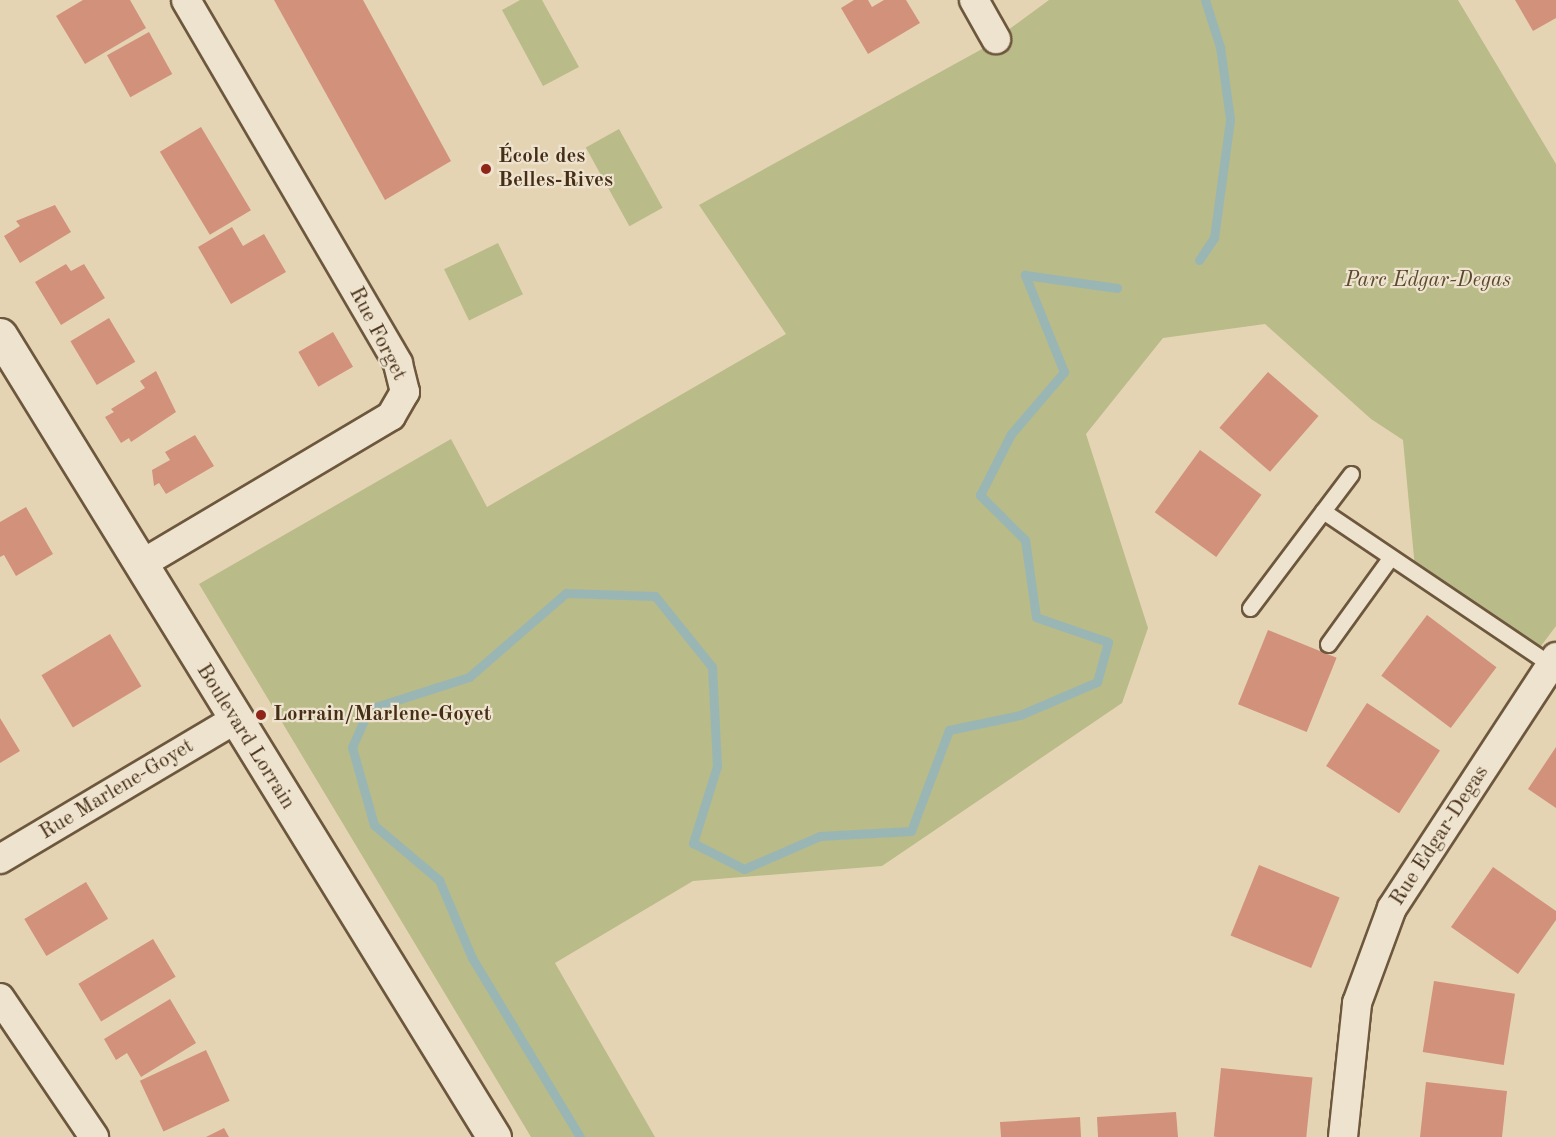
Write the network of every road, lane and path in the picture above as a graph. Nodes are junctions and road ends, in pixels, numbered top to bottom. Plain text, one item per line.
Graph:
1 (186, 0) edge
2 (974, 0) edge
3 (996, 39) dead end
4 (0, 334) edge
5 (1351, 474) dead end
6 (1323, 511) junction
7 (1390, 558) junction
8 (140, 565) junction
9 (1250, 608) dead end
10 (1328, 644) dead end
11 (1553, 661) edge
12 (234, 720) junction
13 (0, 859) edge
14 (0, 998) edge
15 (93, 1137) edge
16 (494, 1137) edge
17 (1343, 1137) edge

1 - 8 street, Rue Forget
2 - 3 street
4 - 8 main road, Boulevard Lorrain
5 - 6 lane
6 - 7 lane
6 - 9 lane
7 - 10 lane
7 - 11 lane
8 - 12 main road, Boulevard Lorrain
11 - 17 street, Rue Edgar-Degas
12 - 13 street, Rue Marlene-Goyet
12 - 16 main road, Boulevard Lorrain
14 - 15 street

